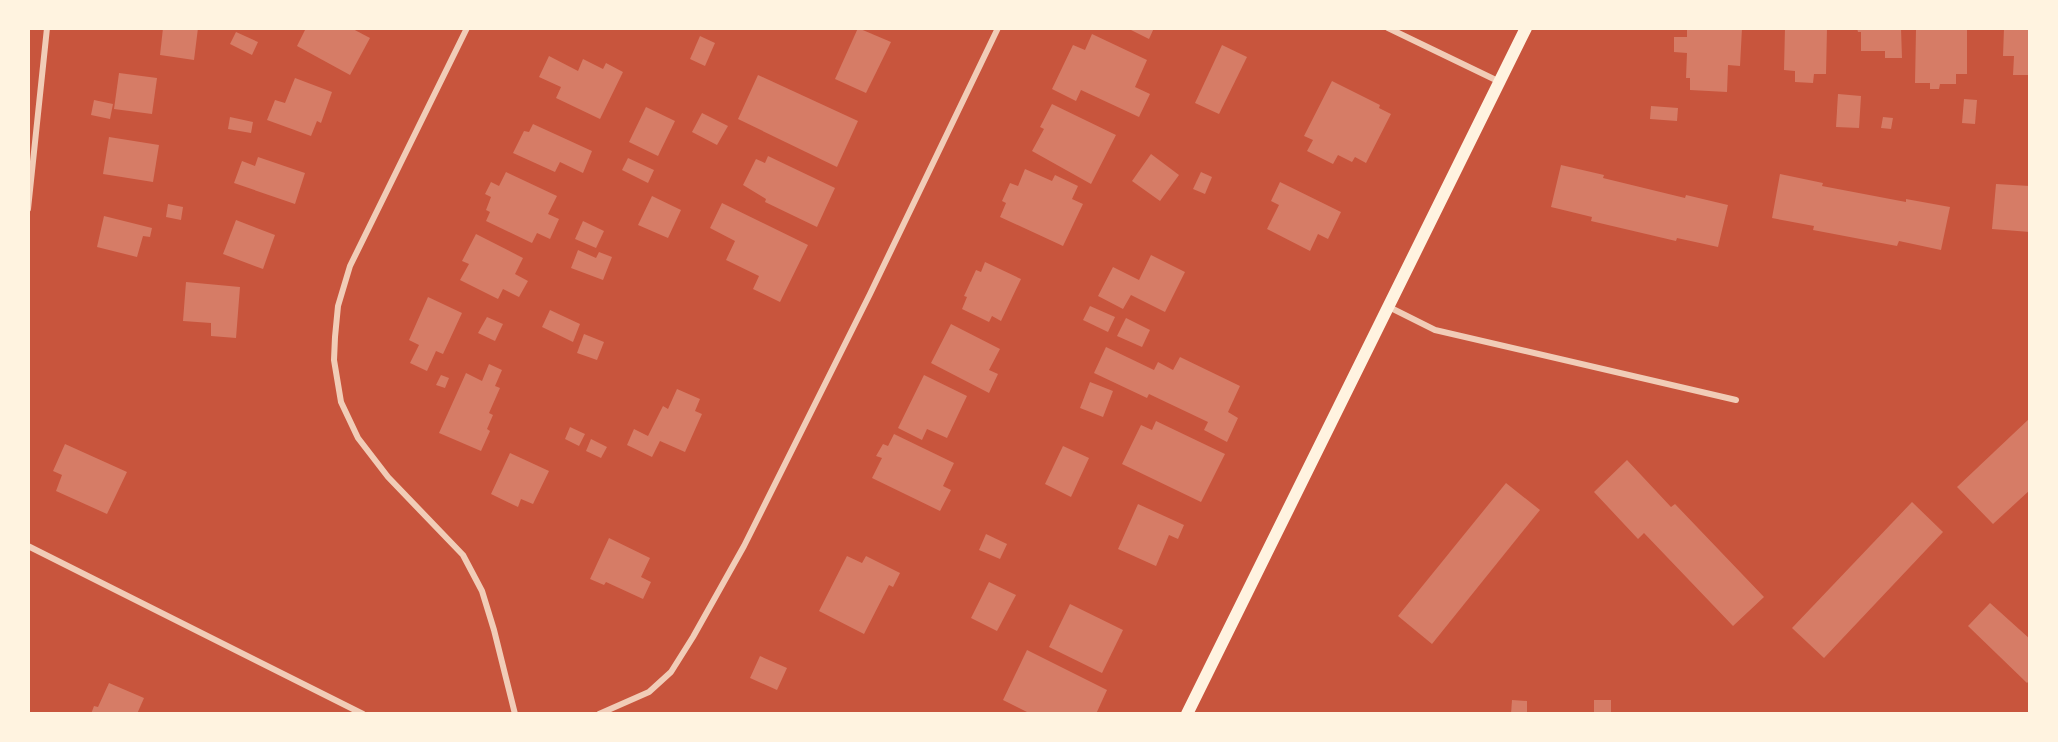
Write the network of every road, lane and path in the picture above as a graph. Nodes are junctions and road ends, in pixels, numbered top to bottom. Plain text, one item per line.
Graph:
1 (47, 28) edge
2 (467, 28) edge
3 (998, 28) edge
4 (1388, 28) edge
5 (1526, 28) edge
6 (1500, 82) junction
7 (28, 209) edge
8 (1388, 307) junction
9 (1736, 399) dead end
10 (28, 546) edge
11 (363, 714) edge
12 (515, 714) edge
13 (599, 714) edge
14 (1187, 714) edge

1 - 7 street
2 - 12 street
3 - 13 street
4 - 6 street
5 - 6 main road
6 - 8 main road
8 - 9 street
8 - 14 main road
10 - 11 street

